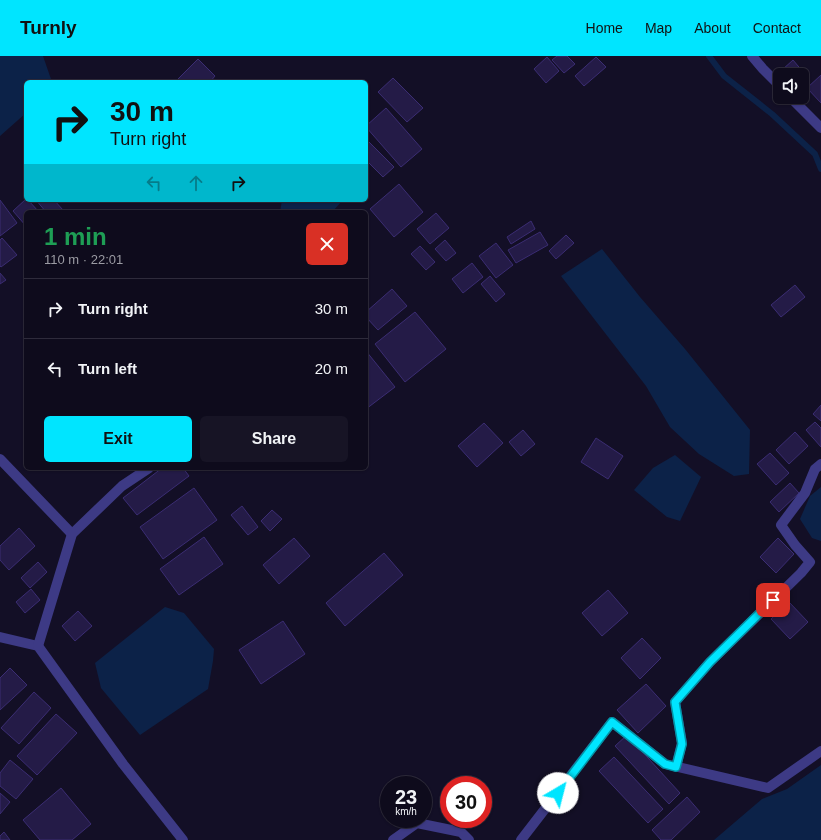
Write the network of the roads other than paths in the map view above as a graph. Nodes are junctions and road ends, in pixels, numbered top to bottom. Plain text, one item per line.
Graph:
1 (752, 56) edge
2 (773, 79) edge
3 (797, 104) edge
4 (821, 128) edge
5 (0, 459) edge
6 (821, 464) edge
7 (146, 470) edge
8 (72, 534) junction
9 (0, 637) edge
10 (38, 646) junction
11 (821, 751) edge
12 (676, 767) junction
13 (183, 840) edge
14 (393, 840) edge
15 (469, 840) edge
16 (521, 840) edge

1 - 2 street
3 - 4 street
5 - 8 street
6 - 12 street
7 - 8 street
8 - 10 street
9 - 10 street
10 - 13 street
11 - 12 street
12 - 16 street
14 - 15 street

